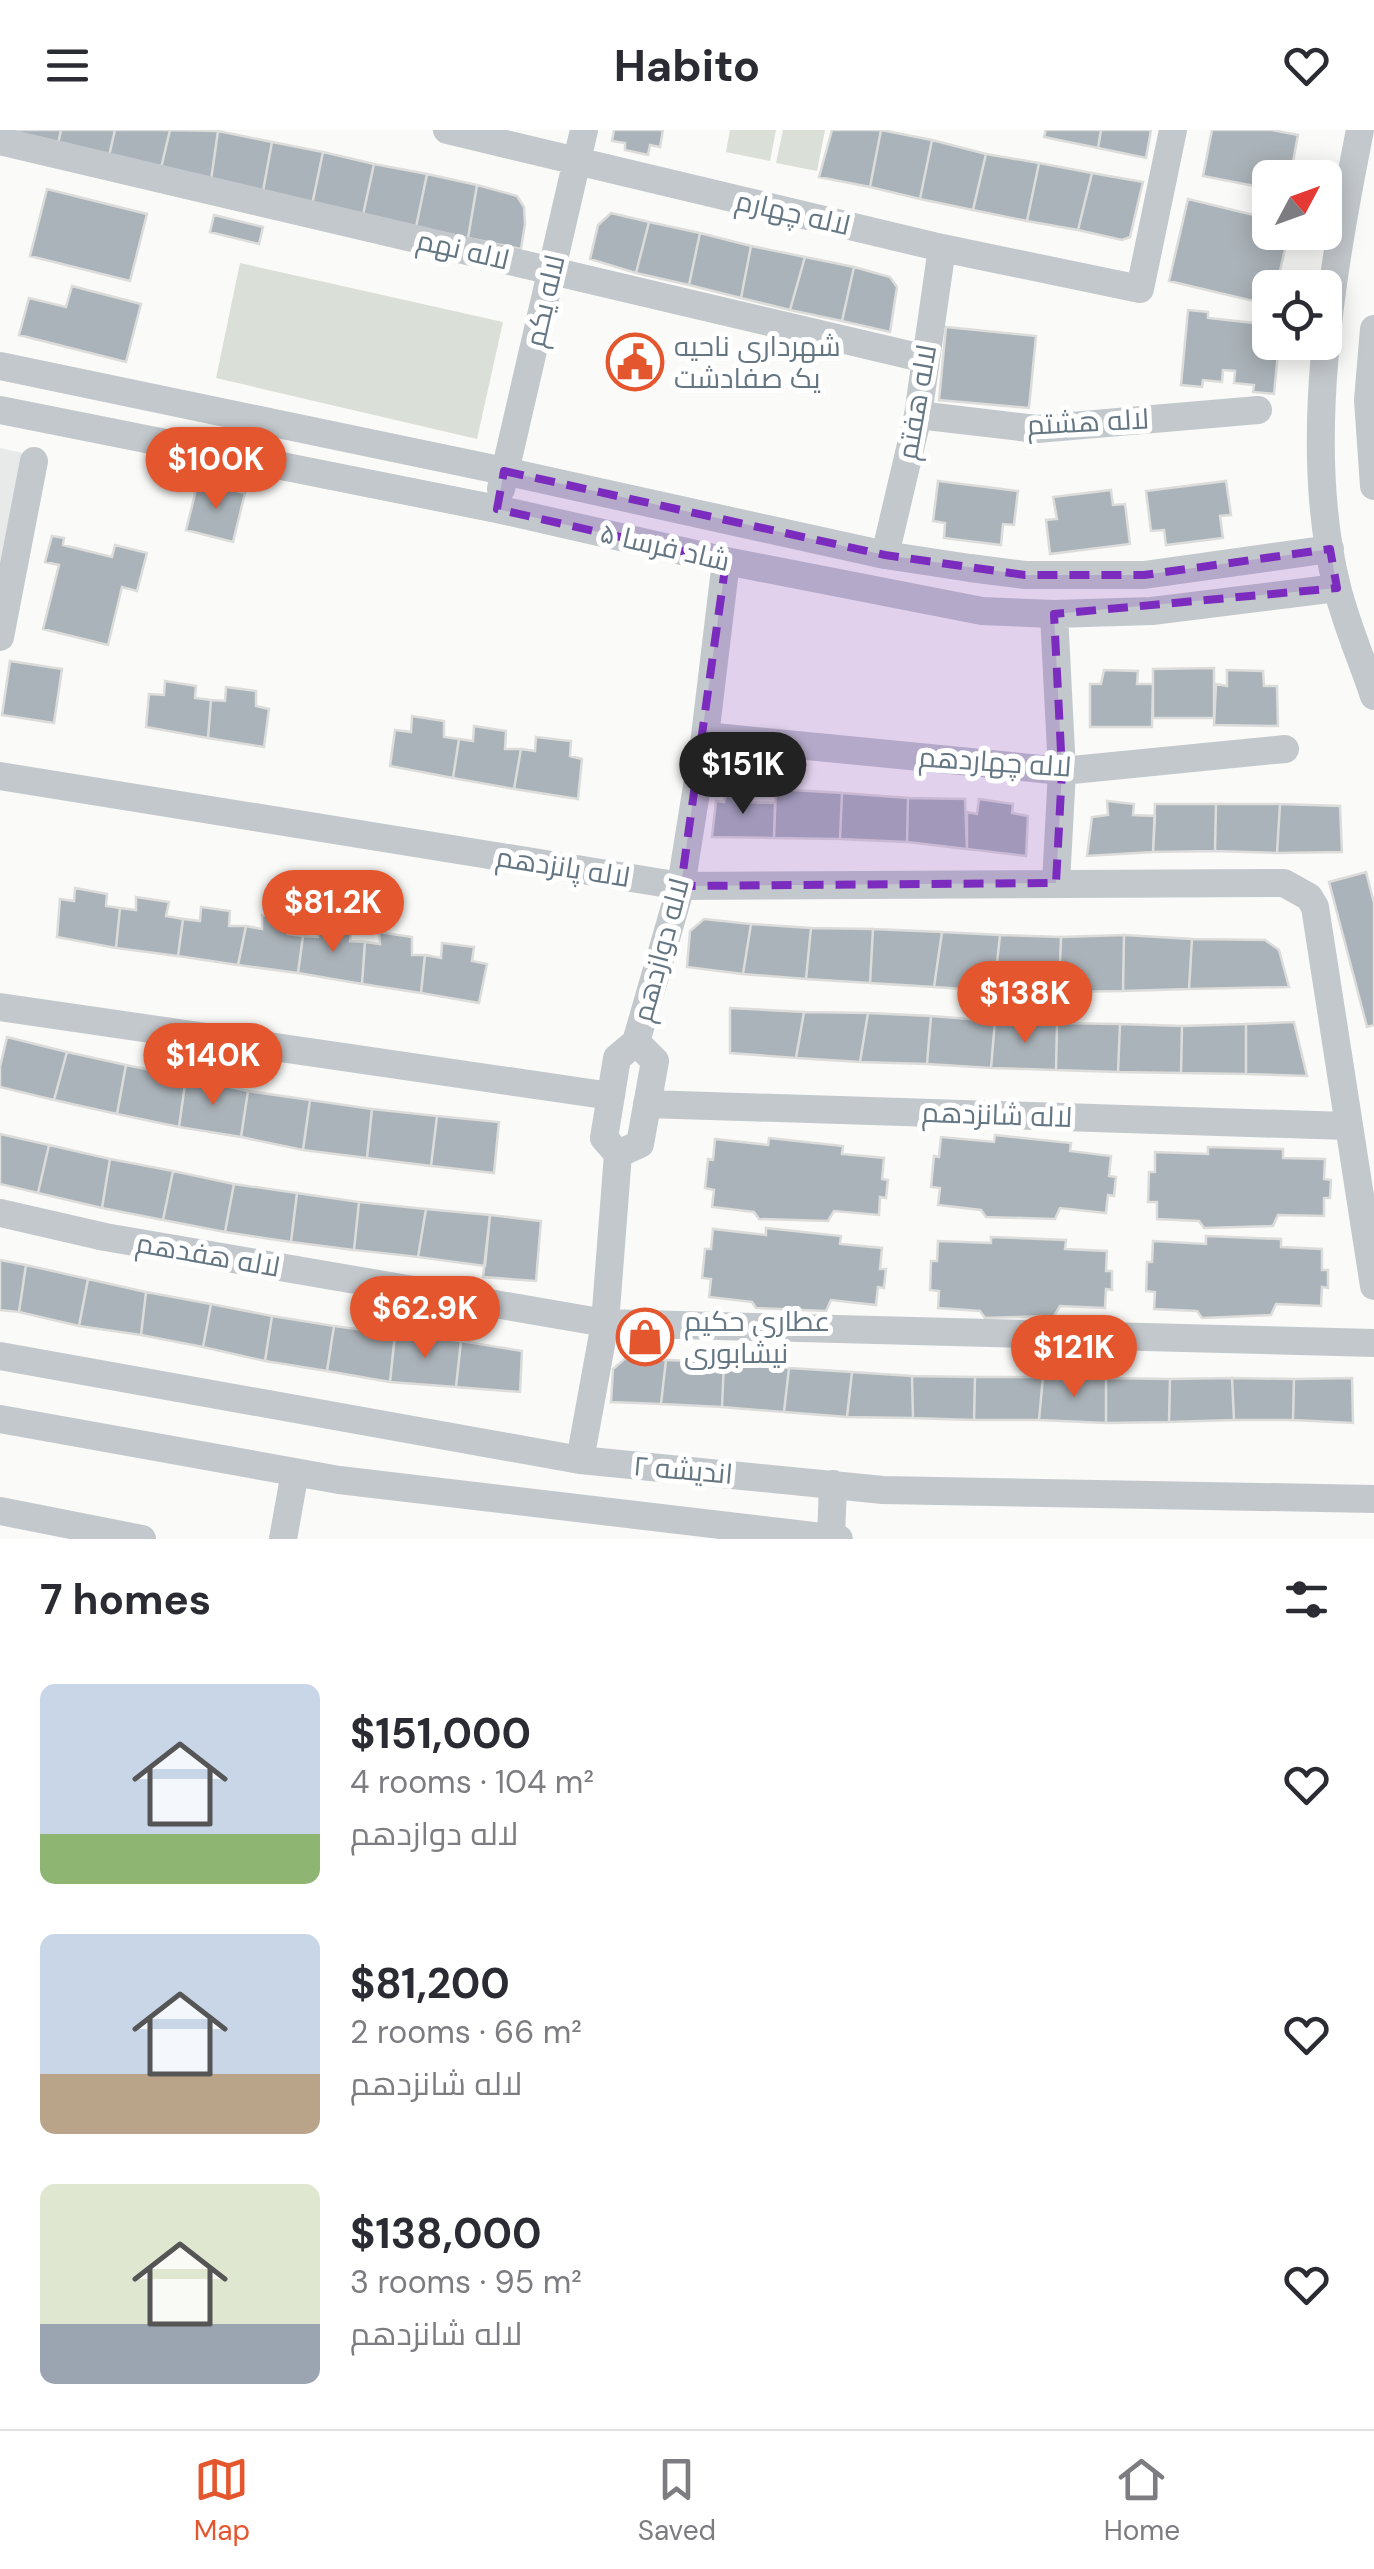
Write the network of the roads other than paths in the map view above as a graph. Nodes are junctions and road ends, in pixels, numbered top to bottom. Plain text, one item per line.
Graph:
1 (447, 130) edge
2 (584, 130) edge
3 (1173, 130) edge
4 (1360, 130) edge
5 (0, 141) edge
6 (577, 161) junction
7 (942, 248) junction
8 (552, 271) junction
9 (1374, 329) edge
10 (926, 359) junction
11 (0, 366) edge
12 (0, 410) edge
13 (1258, 410) dead end
14 (918, 415) junction
15 (34, 461) dead end
16 (504, 470) junction
17 (1374, 486) edge
18 (497, 509) junction
19 (1330, 550) junction
20 (886, 555) junction
21 (726, 561) junction
22 (1337, 588) junction
23 (1054, 614) junction
24 (0, 637) edge
25 (1374, 696) edge
26 (705, 736) junction
27 (1285, 749) dead end
28 (1062, 771) junction
29 (0, 776) edge
30 (1056, 883) junction
31 (680, 886) junction
32 (0, 1007) edge
33 (636, 1042) junction
34 (610, 1096) junction
35 (647, 1104) junction
36 (1347, 1126) junction
37 (618, 1154) junction
38 (0, 1213) edge
39 (1374, 1286) edge
40 (605, 1323) junction
41 (1374, 1344) edge
42 (0, 1356) edge
43 (0, 1419) edge
44 (580, 1460) junction
45 (295, 1472) junction
46 (833, 1484) junction
47 (1374, 1499) edge
48 (0, 1511) edge
49 (284, 1529) edge
50 (142, 1539) edge
51 (264, 1539) edge
52 (831, 1539) edge
53 (839, 1539) edge

1 - 6 street, لاله چهارم
2 - 6 street, لاله یکم
3 - 7 street, لاله چهارم
4 - 19 street
5 - 8 street, لاله نهم
6 - 7 street, لاله چهارم
6 - 8 street, لاله یکم
7 - 10 street, لاله هفتم
8 - 10 street, لاله نهم
8 - 16 street, لاله یکم
9 - 17 street
10 - 14 street, لاله هفتم
11 - 16 street, شاد فرسا ۵
12 - 18 street, شاد فرسا ۵
13 - 14 street, لاله هشتم
14 - 20 street, لاله هفتم
15 - 24 street
16 - 18 street, لاله یکم
16 - 20 street, شاد فرسا ۵
18 - 21 street, شاد فرسا ۵
19 - 20 street, شاد فرسا ۵
19 - 22 street
21 - 23 street, شاد فرسا ۵
21 - 26 street, لاله دوازدهم
22 - 23 street, شاد فرسا ۵
22 - 25 street
23 - 28 street
26 - 28 street, لاله چهاردهم
26 - 31 street, لاله دوازدهم
27 - 28 street, لاله چهاردهم
28 - 30 street
29 - 31 street, لاله پانزدهم
30 - 31 street, لاله پانزدهم
30 - 36 street, لاله پانزدهم
31 - 33 street, لاله دوازدهم
32 - 34 street
33 - 34 street, لاله دوازدهم
33 - 35 street
34 - 37 street, لاله دوازدهم
35 - 36 street, لاله شانزدهم
35 - 37 street
36 - 39 street
37 - 40 street
38 - 40 street, لاله هفدهم
40 - 41 street, لاله هفدهم
40 - 44 street
42 - 44 street, اندیشه ۲
43 - 45 street, اندیشه ۲
44 - 46 street, اندیشه ۲
45 - 49 street
45 - 52 street, اندیشه ۲
46 - 47 street, اندیشه ۲
46 - 52 street
48 - 50 street
49 - 51 street
52 - 53 street, اندیشه ۲

